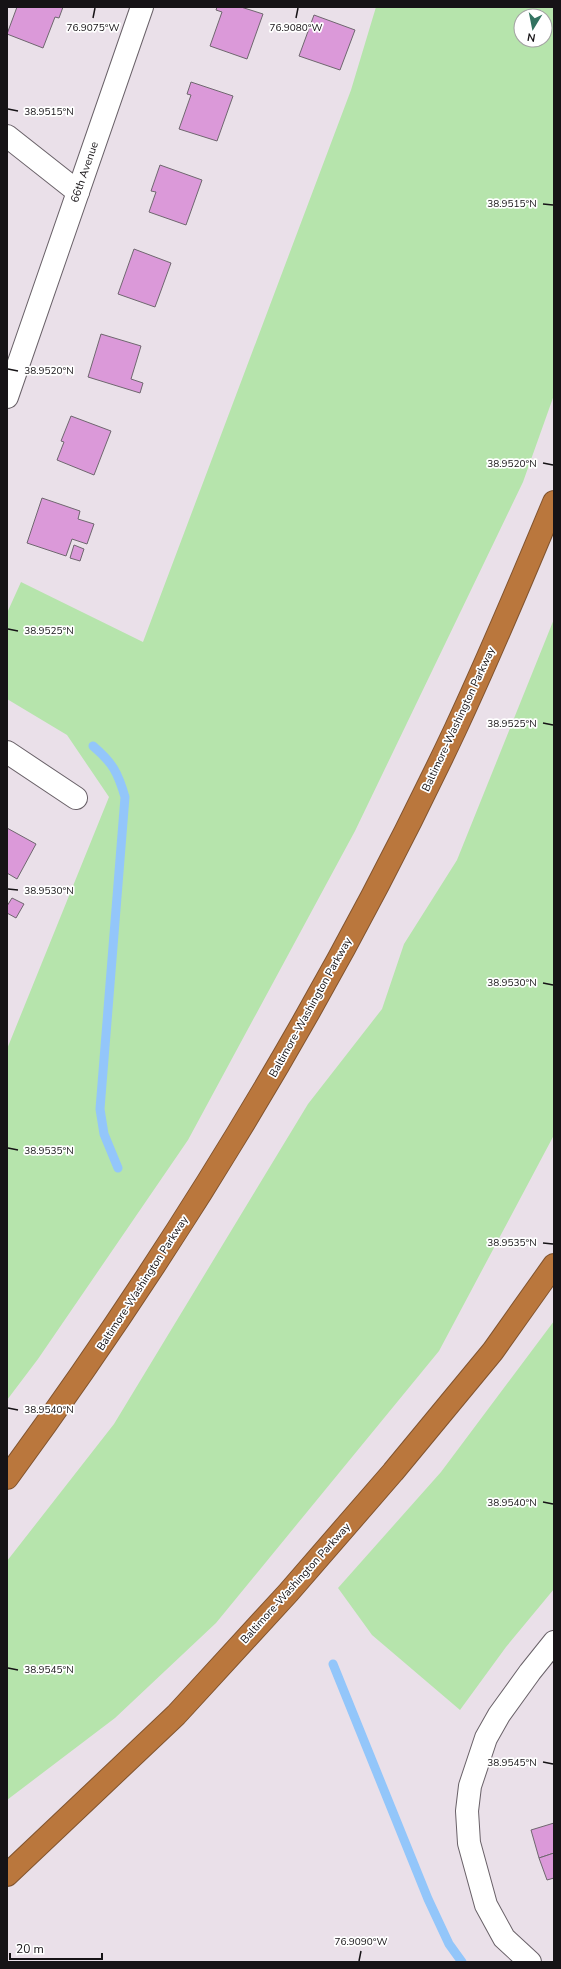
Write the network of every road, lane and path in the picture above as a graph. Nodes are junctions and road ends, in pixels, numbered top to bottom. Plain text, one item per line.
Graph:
1 (142, 7) edge
2 (7, 136) edge
3 (78, 192) junction
4 (27, 337) junction
5 (7, 375) edge
6 (7, 397) edge
7 (554, 502) edge
8 (7, 752) edge
9 (76, 798) dead end
10 (554, 1265) edge
11 (7, 1478) edge
12 (554, 1642) edge
13 (7, 1875) edge
14 (530, 1962) edge

1 - 3 street, 66th Avenue
2 - 3 street
3 - 4 street, 66th Avenue
4 - 5 street, 66th Avenue
4 - 6 street, 66th Avenue
7 - 11 highway, Baltimore-Washington Parkway
8 - 9 street
10 - 13 highway, Baltimore-Washington Parkway
12 - 14 street

